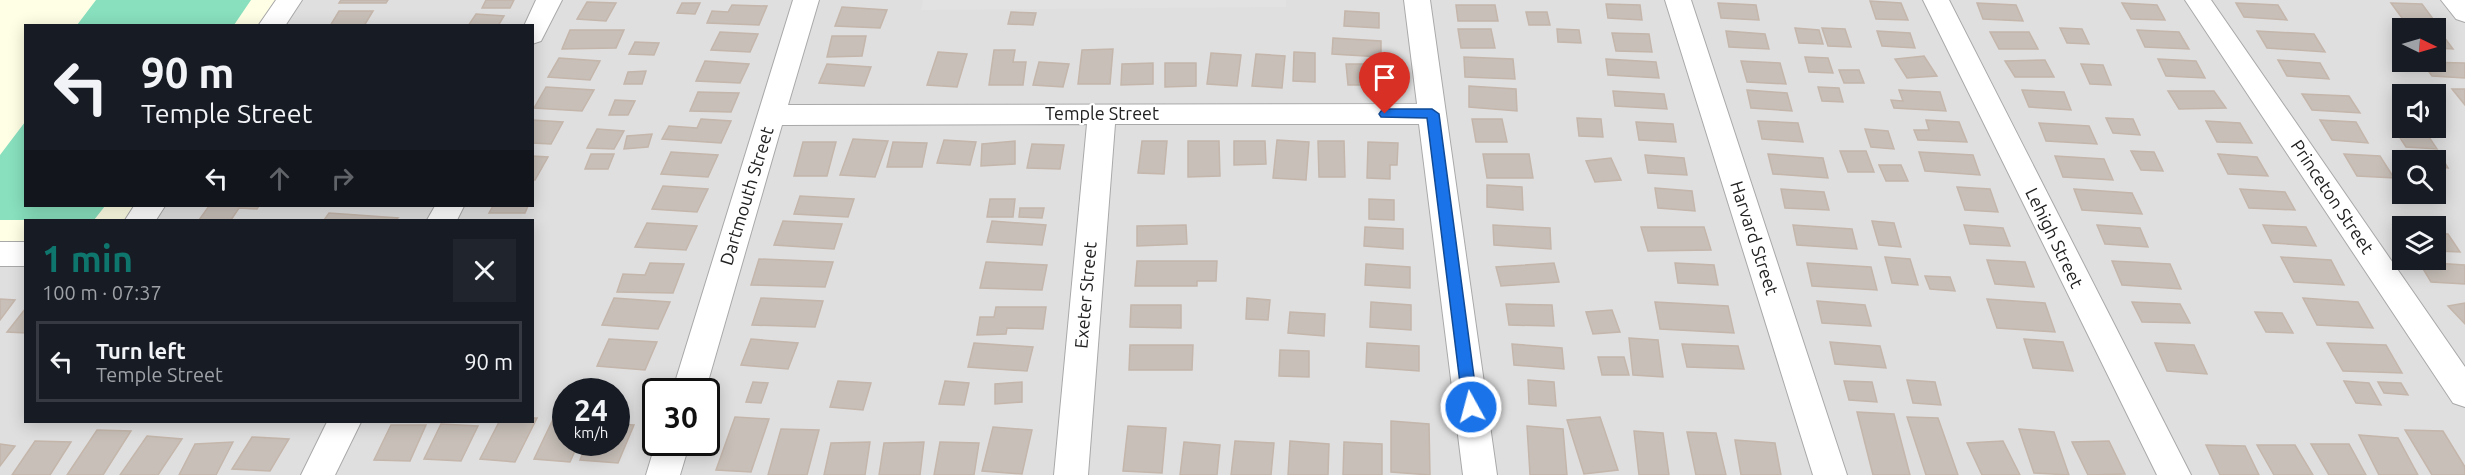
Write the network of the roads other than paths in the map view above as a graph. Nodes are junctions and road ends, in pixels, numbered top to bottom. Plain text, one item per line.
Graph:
1 (289, 0) edge
2 (549, 0) edge
3 (806, 0) edge
4 (1417, 0) edge
5 (1678, 0) edge
6 (1936, 0) edge
7 (2198, 0) edge
8 (2454, 0) edge
9 (2465, 13) edge
10 (273, 24) edge
11 (534, 31) edge
12 (1102, 114) junction
13 (1432, 114) junction
14 (771, 115) junction
15 (0, 254) edge
16 (24, 254) edge
17 (692, 378) edge
18 (2465, 393) edge
19 (344, 423) edge
20 (669, 456) edge
21 (318, 475) edge
22 (663, 475) edge
23 (1071, 475) edge
24 (1480, 475) edge
25 (1830, 475) edge
26 (2174, 475) edge

1 - 10 street
2 - 11 street
3 - 14 street, Dartmouth Street
4 - 13 street
5 - 25 street, Harvard Street
6 - 26 street, Lehigh Street
7 - 18 street, Princeton Street
8 - 9 street
12 - 13 street, Temple Street
12 - 14 street, Temple Street
12 - 23 street, Exeter Street
13 - 24 street
14 - 17 street, Dartmouth Street
15 - 16 street
19 - 21 street
20 - 22 street

